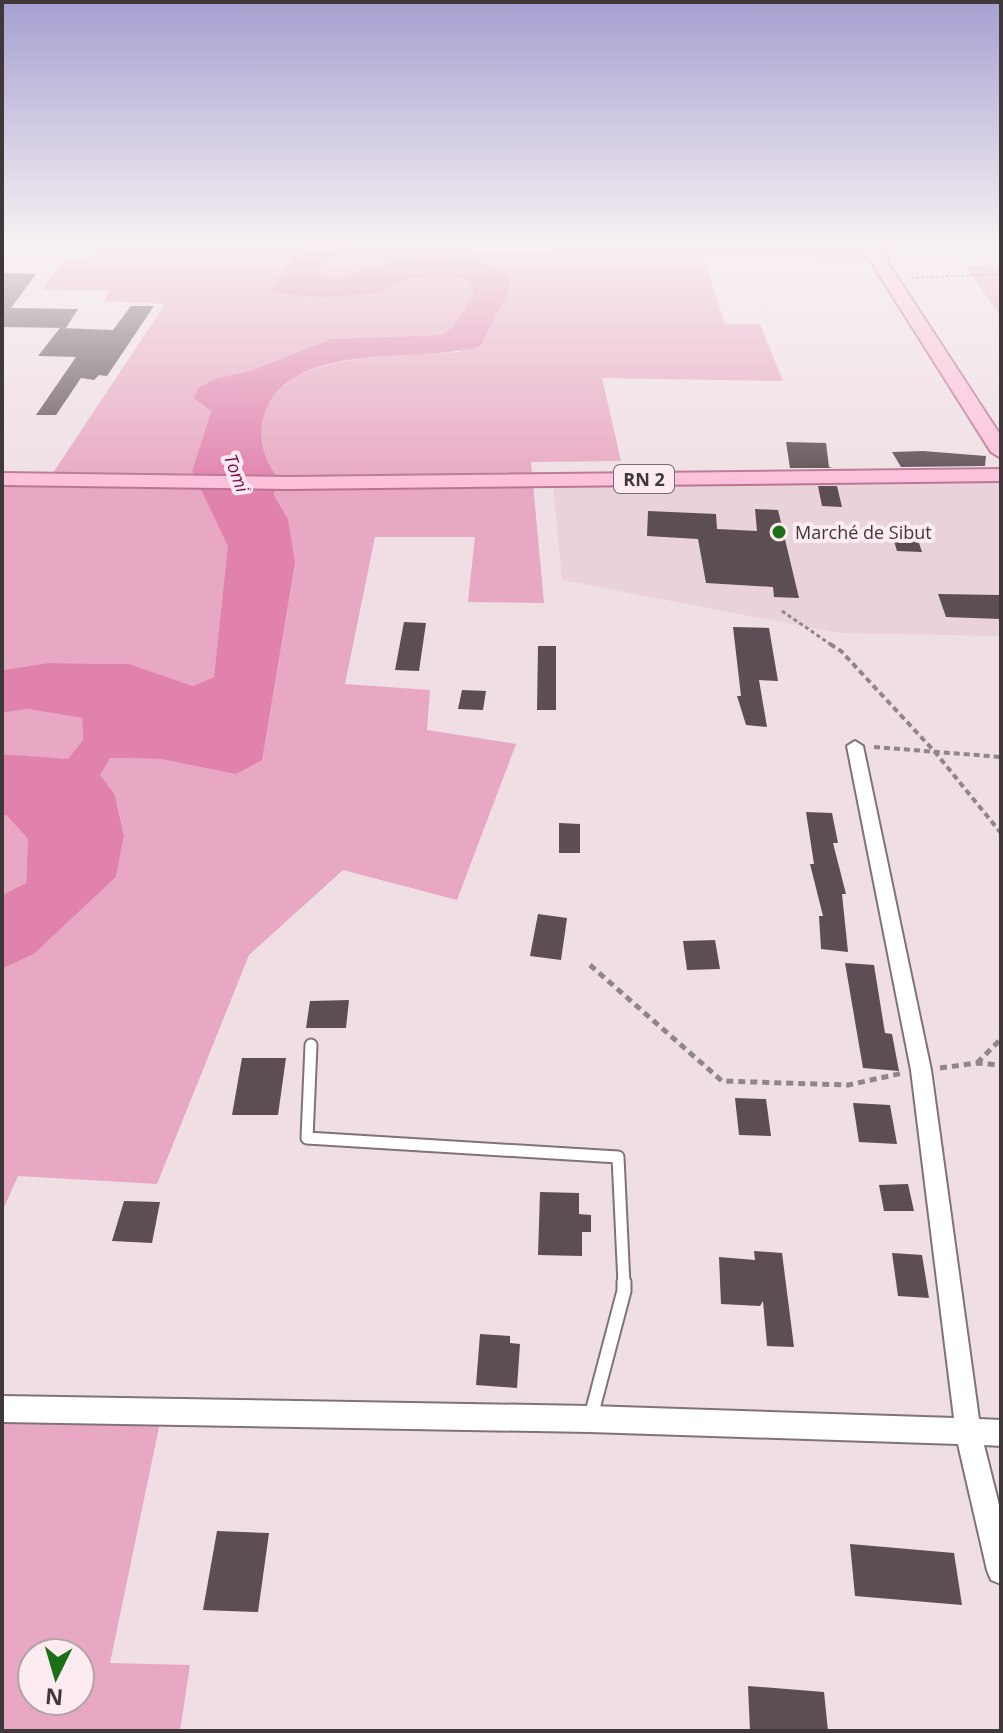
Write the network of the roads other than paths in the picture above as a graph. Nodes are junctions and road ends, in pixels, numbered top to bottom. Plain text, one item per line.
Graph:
1 (920, 327) edge
2 (1001, 452) edge
3 (1001, 475) edge
4 (2, 479) edge
5 (855, 746) road end
6 (311, 1045) dead end
7 (2, 1409) edge
8 (590, 1419) junction
9 (968, 1431) junction
10 (1001, 1433) edge
11 (1001, 1570) edge

1 - 2 main road
3 - 4 main road, RN 2
5 - 9 street
6 - 8 lane
7 - 8 street
8 - 9 street
9 - 10 street
9 - 11 street

